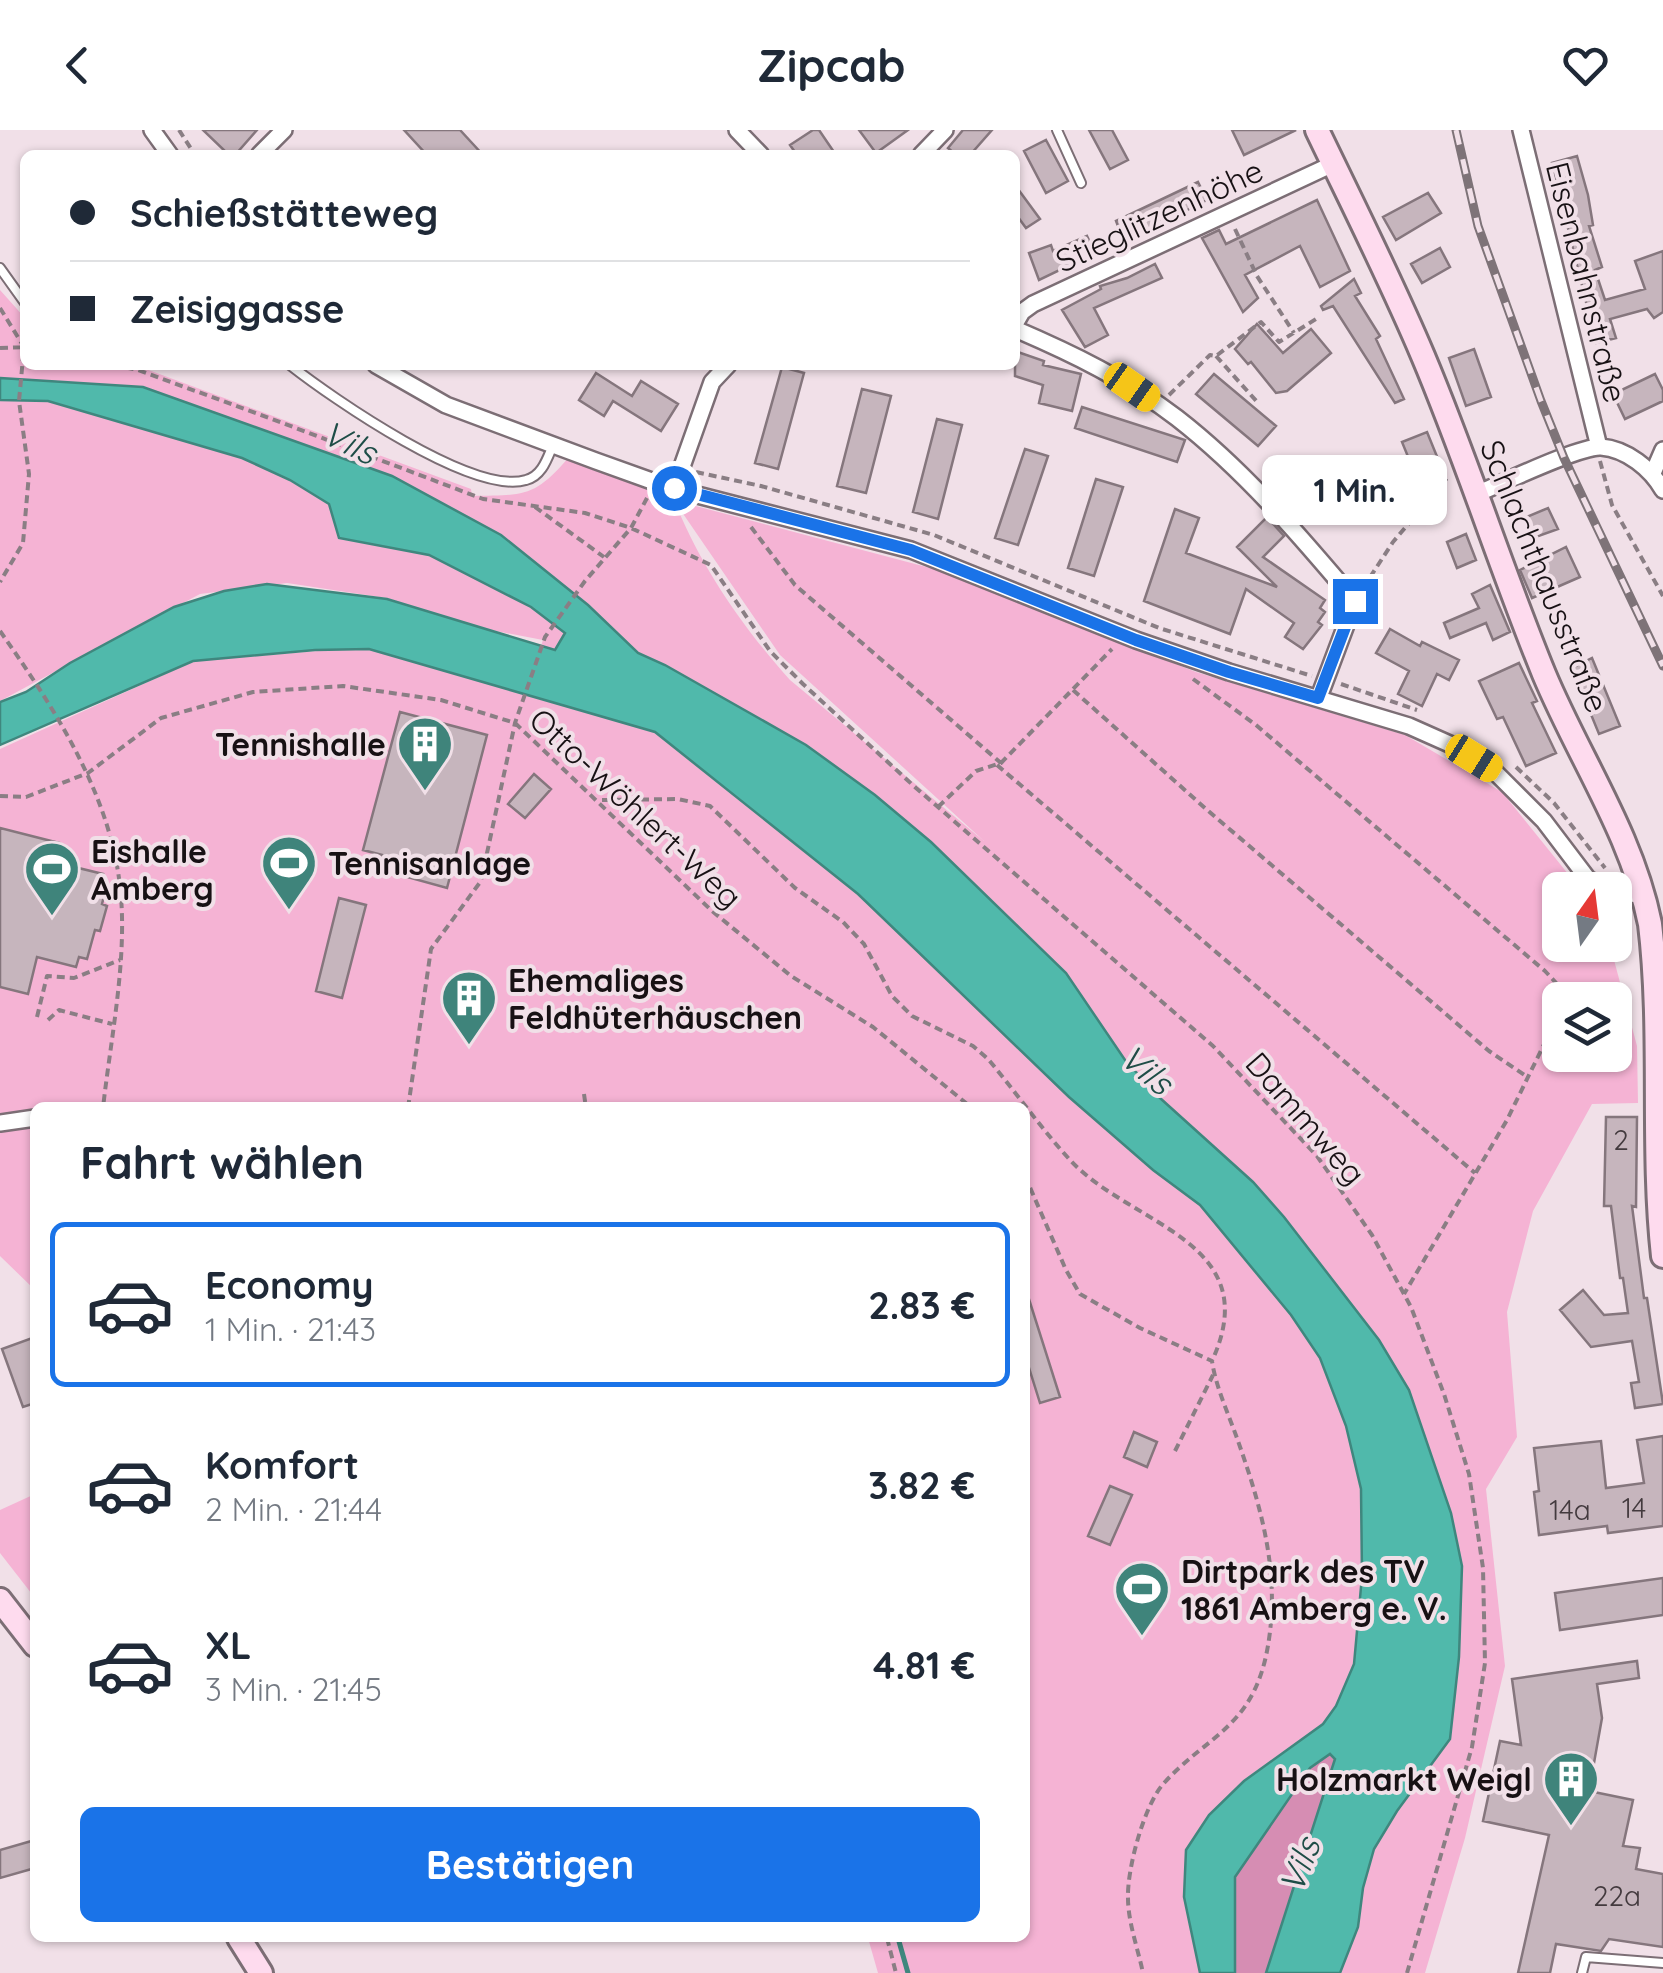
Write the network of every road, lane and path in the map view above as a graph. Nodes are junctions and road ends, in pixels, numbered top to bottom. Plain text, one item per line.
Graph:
1 (284, 130) edge
2 (736, 130) edge
3 (946, 130) edge
4 (1057, 130) edge
5 (1317, 130) edge
6 (1521, 130) edge
7 (264, 150) edge
8 (756, 150) edge
9 (927, 150) edge
10 (1333, 164) junction
11 (1082, 183) dead end
12 (1227, 214) junction
13 (0, 268) edge
14 (20, 296) edge
15 (0, 308) edge
16 (1020, 316) edge
17 (1316, 319) dead end
18 (1020, 330) edge
19 (1294, 332) junction
20 (20, 339) edge
21 (1216, 356) junction
22 (22, 370) edge
23 (138, 370) edge
24 (296, 370) edge
25 (385, 370) edge
26 (723, 370) edge
27 (1176, 387) dead end
28 (1259, 404) dead end
29 (553, 444) junction
30 (1599, 447) junction
31 (1663, 450) edge
32 (1463, 457) junction
33 (1654, 473) junction
34 (656, 482) junction
35 (674, 488) junction
36 (1663, 490) edge
37 (1476, 494) junction
38 (531, 504) junction
39 (741, 506) junction
40 (631, 528) junction
41 (604, 558) junction
42 (0, 582) edge
43 (1663, 596) edge
44 (1355, 601) junction
45 (0, 631) edge
46 (1115, 645) dead end
47 (1178, 672) dead end
48 (1073, 690) junction
49 (1318, 698) junction
50 (515, 723) junction
51 (999, 764) junction
52 (88, 773) junction
53 (0, 796) edge
54 (599, 800) junction
55 (938, 807) junction
56 (1582, 872) edge
57 (1632, 894) edge
58 (1643, 895) junction
59 (120, 960) junction
60 (36, 1017) dead end
61 (48, 1020) dead end
62 (112, 1024) junction
63 (1526, 1076) junction
64 (584, 1094) dead end
65 (104, 1102) edge
66 (409, 1102) edge
67 (585, 1102) edge
68 (965, 1102) edge
69 (1023, 1102) edge
70 (1030, 1110) edge
71 (30, 1119) edge
72 (0, 1123) edge
73 (1474, 1173) junction
74 (1030, 1187) edge
75 (1663, 1256) edge
76 (1404, 1294) junction
77 (1212, 1361) junction
78 (1214, 1374) junction
79 (1175, 1451) dead end
80 (0, 1600) edge
81 (30, 1639) edge
82 (242, 1942) edge
83 (888, 1942) edge
84 (1663, 1963) edge
85 (254, 1972) edge
86 (896, 1973) edge
87 (1143, 1973) edge
88 (1407, 1973) edge
89 (1582, 1973) edge

1 - 7 street
2 - 8 street
3 - 9 street
4 - 11 lane
5 - 10 main road, Schlachthausstraße
6 - 30 street, Eisenbahnstraße
10 - 12 street, Stieglitzenhöhe
10 - 32 main road, Schlachthausstraße
12 - 16 street, Stieglitzenhöhe
12 - 19 path
13 - 14 lane
15 - 20 path
17 - 19 path
18 - 44 street
19 - 21 path
21 - 27 path
21 - 28 path
22 - 42 path
23 - 38 path, Dammweg
24 - 29 lane
25 - 29 street
26 - 35 street
29 - 34 street
30 - 33 street
30 - 37 street
30 - 43 path
31 - 33 street
32 - 37 main road, Schlachthausstraße
32 - 44 path
33 - 36 street
34 - 35 street
34 - 40 path
35 - 39 street
37 - 58 main road, Schlachthausstraße
38 - 40 path, Dammweg
38 - 41 path
39 - 49 street
39 - 51 path
40 - 41 path
40 - 55 path, Dammweg
41 - 50 path
44 - 49 street
45 - 52 path
46 - 48 path
47 - 63 path
48 - 51 path
48 - 63 path
49 - 56 street
50 - 52 path, Otto-Wöhlert-Weg
50 - 54 path, Otto-Wöhlert-Weg
50 - 66 path
51 - 55 path
51 - 73 path
52 - 53 path, Otto-Wöhlert-Weg
52 - 59 path
54 - 68 path, Otto-Wöhlert-Weg
54 - 69 path
55 - 76 path, Dammweg
57 - 58 street
58 - 75 main road, Schlachthausstraße
59 - 60 path
59 - 62 path
61 - 62 path
62 - 65 path
63 - 73 path
64 - 67 path
70 - 77 path
71 - 72 street
73 - 76 path
74 - 77 path
76 - 88 path, Dammweg
77 - 78 path
78 - 79 path
78 - 87 path
80 - 81 main road
82 - 85 main road
83 - 86 path
84 - 89 lane

